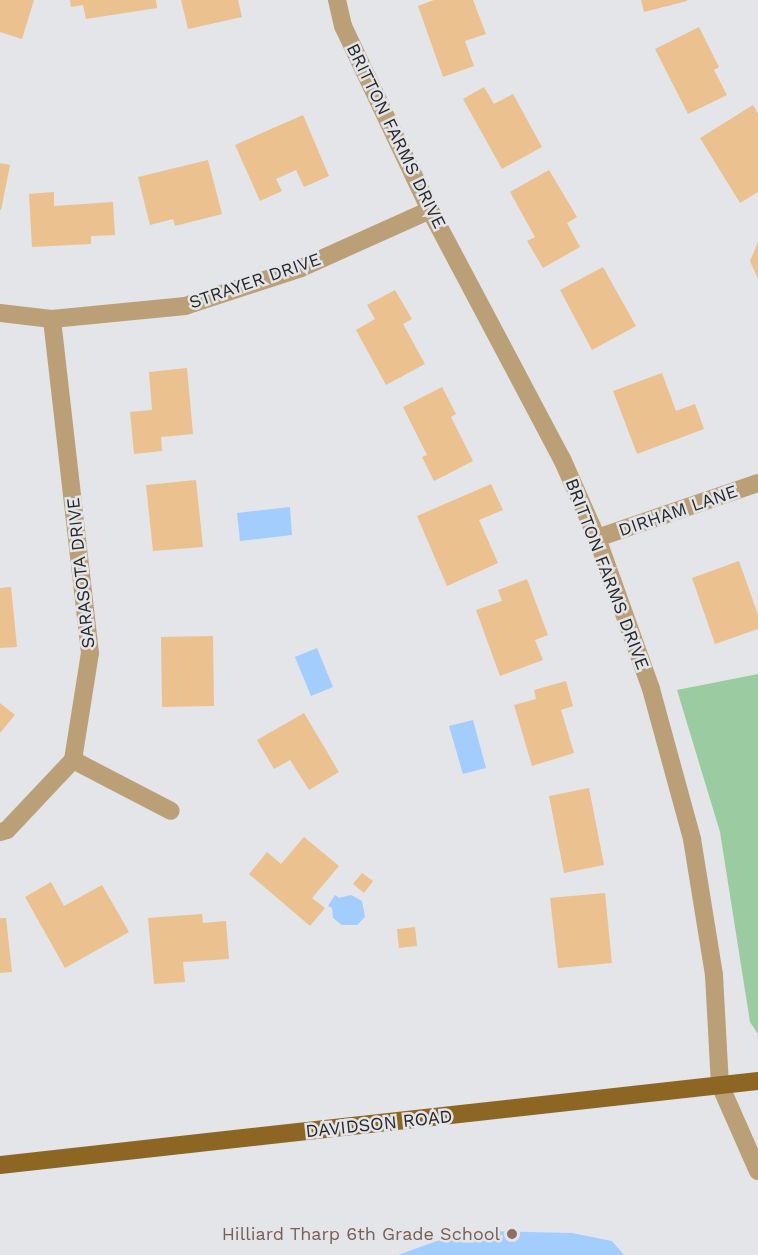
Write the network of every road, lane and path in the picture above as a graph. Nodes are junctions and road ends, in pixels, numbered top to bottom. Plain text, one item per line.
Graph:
1 (337, 0) edge
2 (430, 210) junction
3 (0, 313) edge
4 (52, 319) junction
5 (758, 483) edge
6 (597, 538) junction
7 (73, 760) junction
8 (171, 811) dead end
9 (0, 832) edge
10 (758, 1081) edge
11 (720, 1085) junction
12 (0, 1165) edge
13 (758, 1171) edge

1 - 2 street, BRITTON FARMS DRIVE
2 - 4 street, STRAYER DRIVE
2 - 6 street, BRITTON FARMS DRIVE
3 - 4 street, STRAYER DRIVE
4 - 7 street, SARASOTA DRIVE
5 - 6 street, DIRHAM LANE
6 - 11 street, BRITTON FARMS DRIVE
7 - 8 street
7 - 9 street
10 - 11 main road, DAVIDSON ROAD
11 - 12 main road, DAVIDSON ROAD
11 - 13 street

